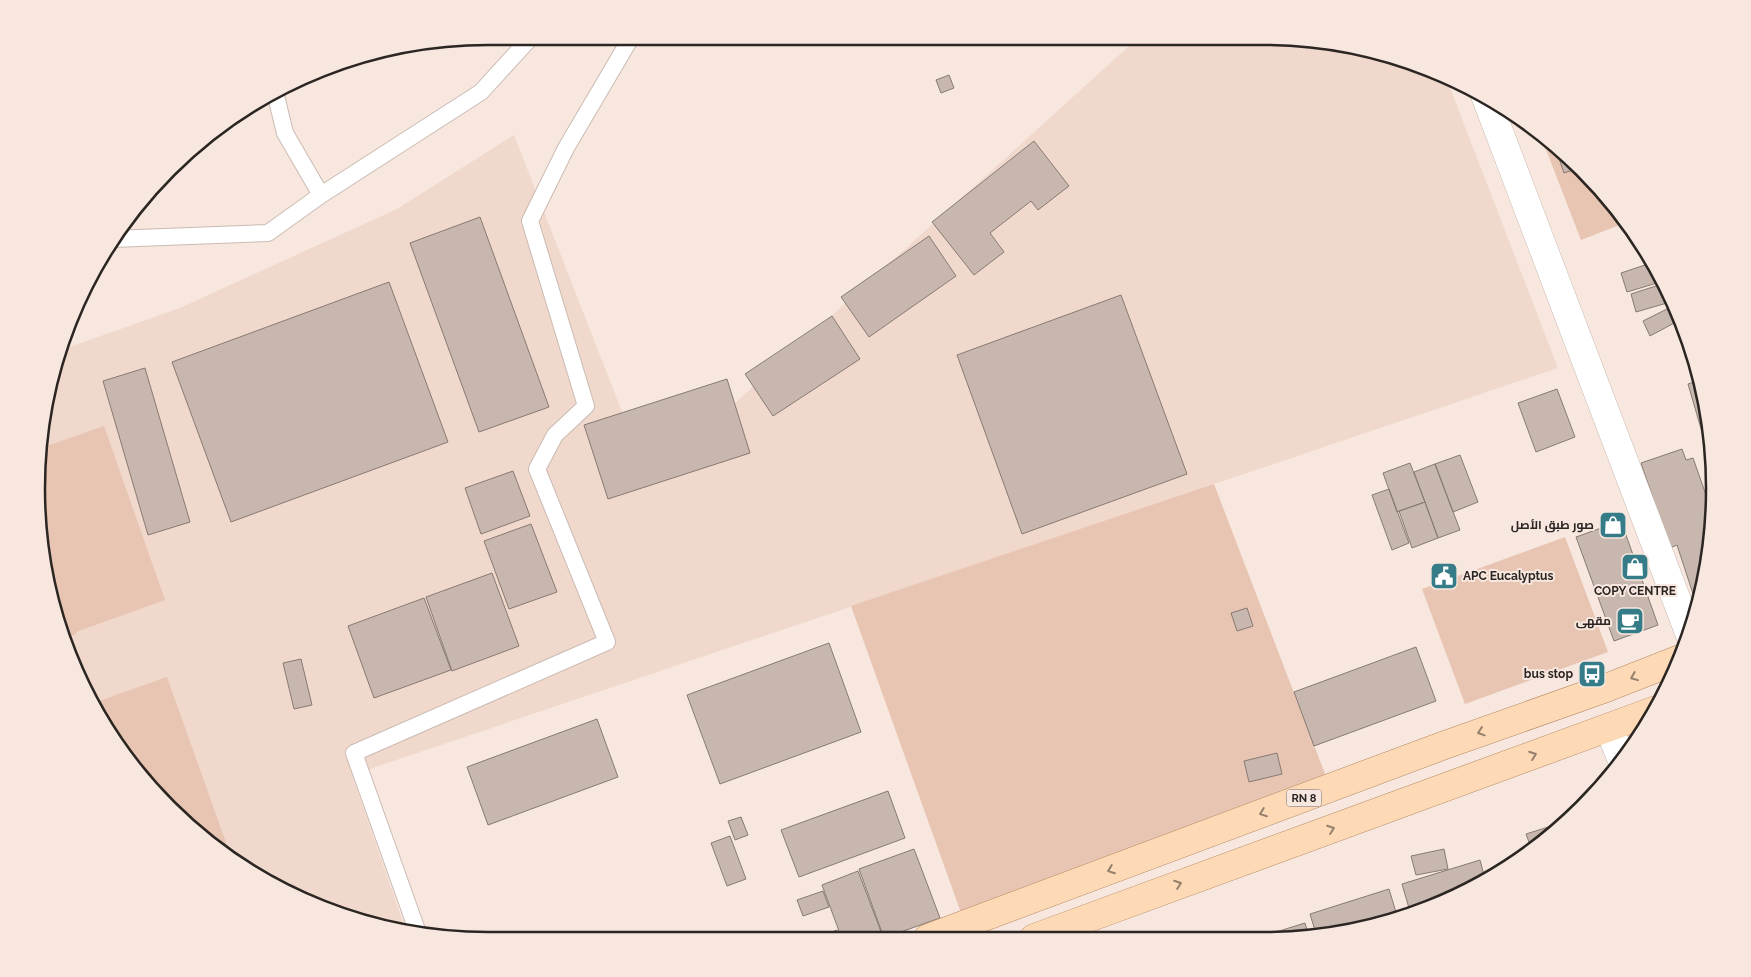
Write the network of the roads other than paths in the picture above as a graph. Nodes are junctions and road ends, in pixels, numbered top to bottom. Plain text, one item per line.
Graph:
1 (524, 45) edge
2 (627, 45) edge
3 (277, 99) edge
4 (1489, 107) edge
5 (321, 195) junction
6 (123, 239) edge
7 (1685, 622) edge
8 (1670, 663) edge
9 (1644, 715) edge
10 (1609, 728) junction
11 (1618, 753) edge
12 (415, 925) edge
13 (944, 932) edge
14 (1050, 932) edge

1 - 5 lane
2 - 12 lane
3 - 5 lane
4 - 7 street
5 - 6 lane
8 -> 13 main road, RN 8
9 - 10 main road
10 - 11 street
14 -> 10 main road

